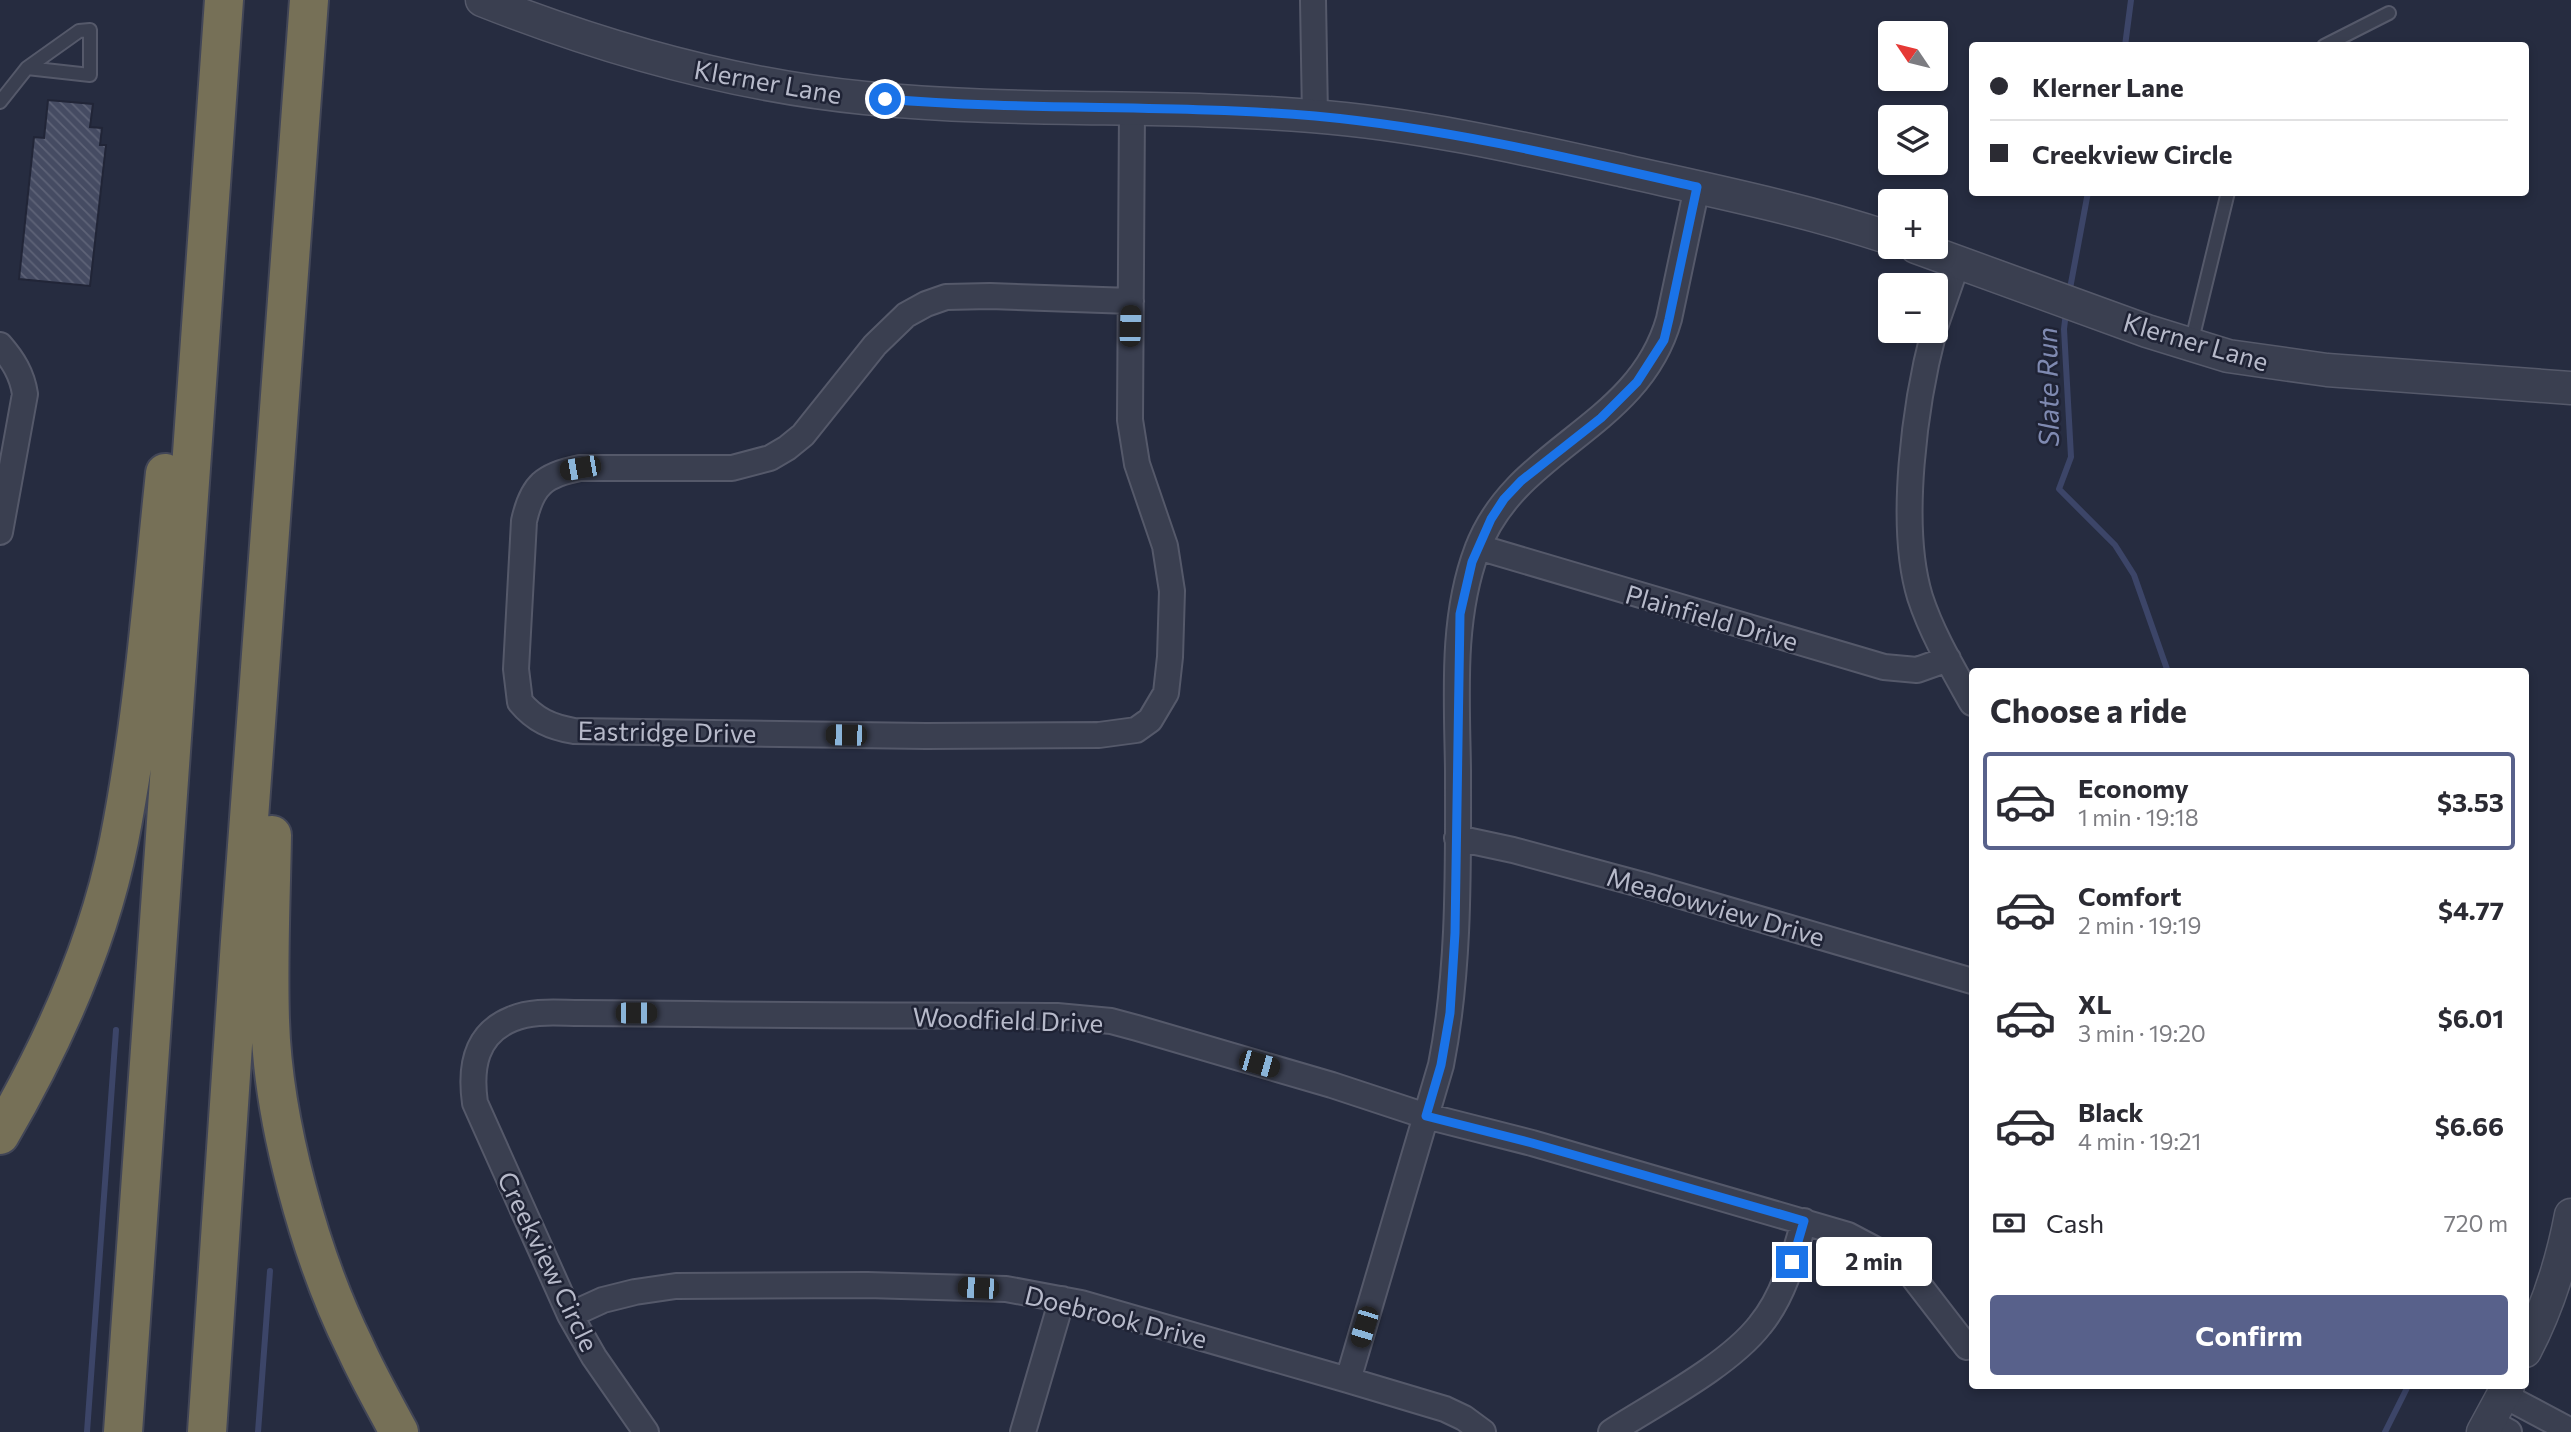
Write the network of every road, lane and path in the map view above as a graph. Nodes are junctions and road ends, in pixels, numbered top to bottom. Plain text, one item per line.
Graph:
1 (224, 0) edge
2 (309, 0) edge
3 (482, 0) edge
4 (1312, 0) edge
5 (2389, 13) dead end
6 (2332, 42) edge
7 (27, 68) junction
8 (0, 102) edge
9 (1132, 109) junction
10 (1315, 116) junction
11 (1697, 187) junction
12 (2227, 196) edge
13 (1878, 234) edge
14 (206, 247) junction
15 (1948, 258) edge
16 (1958, 261) junction
17 (1948, 290) edge
18 (1131, 301) junction
19 (1931, 343) edge
20 (2191, 344) junction
21 (0, 345) edge
22 (2571, 387) edge
23 (275, 483) junction
24 (0, 532) edge
25 (1478, 547) junction
26 (1948, 659) junction
27 (1969, 698) edge
28 (1457, 838) junction
29 (1969, 980) edge
30 (472, 1080) joint
31 (1426, 1116) junction
32 (0, 1135) edge
33 (2571, 1216) edge
34 (1804, 1221) junction
35 (1062, 1299) junction
36 (570, 1315) junction
37 (2529, 1342) edge
38 (1967, 1347) dead end
39 (1348, 1380) junction
40 (2498, 1413) edge
41 (2571, 1431) edge
42 (122, 1432) edge
43 (207, 1432) edge
44 (399, 1432) edge
45 (646, 1432) edge
46 (1023, 1432) edge
47 (1483, 1432) edge
48 (1611, 1432) edge

1 - 14 highway
2 - 23 highway
3 - 9 street, Klerner Lane
4 - 10 street
5 - 6 lane
7 - 7 lane
7 - 8 lane
9 - 10 street, Klerner Lane
9 - 18 street, Eastridge Drive
10 - 11 street, Klerner Lane
11 - 13 street, Klerner Lane
11 - 25 street
12 - 20 lane
14 - 32 highway
14 - 42 highway
15 - 16 street, Klerner Lane
16 - 17 street
16 - 20 street, Klerner Lane
18 - 18 street, Eastridge Drive
19 - 26 street
20 - 22 street, Klerner Lane
21 - 24 street
23 - 43 highway
23 - 44 highway
25 - 26 street, Plainfield Drive
25 - 28 street
26 - 27 street
28 - 29 street, Meadowview Drive
28 - 31 street
30 - 31 street, Woodfield Drive
30 - 36 street, Creekview Circle
31 - 34 street, Woodfield Drive
31 - 39 street
33 - 37 street
34 - 38 street, Woodfield Drive
34 - 48 street
35 - 36 street, Doebrook Drive
35 - 39 street, Doebrook Drive
35 - 46 street
36 - 45 street, Creekview Circle
39 - 47 street, Doebrook Drive
40 - 41 street

